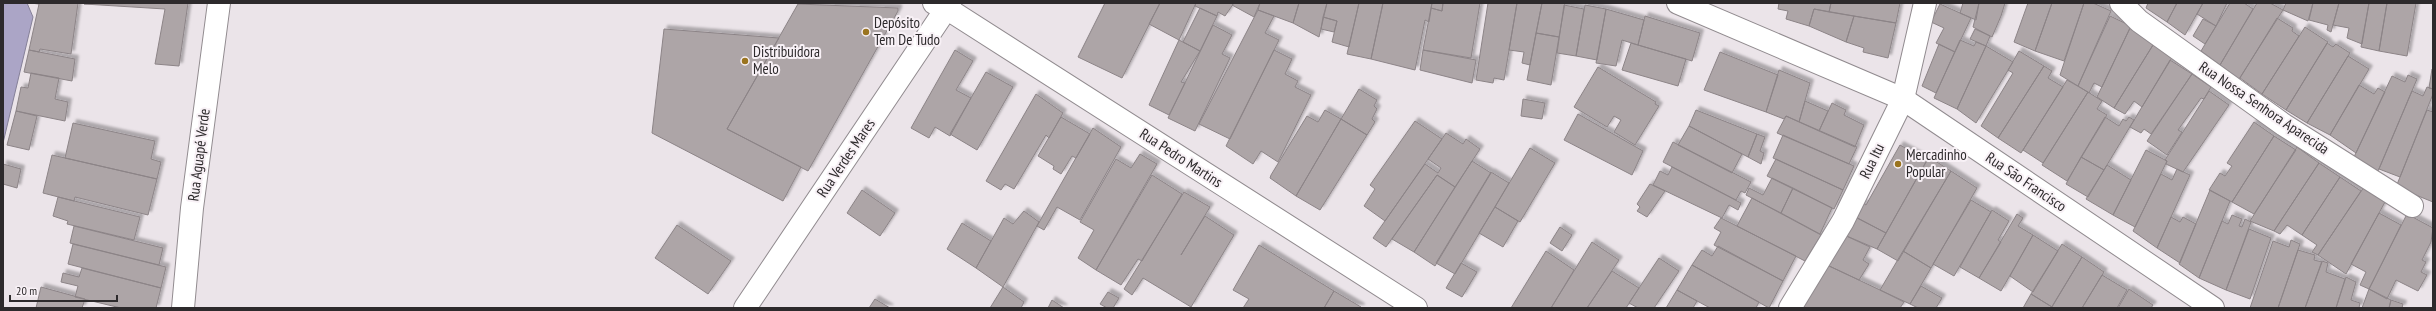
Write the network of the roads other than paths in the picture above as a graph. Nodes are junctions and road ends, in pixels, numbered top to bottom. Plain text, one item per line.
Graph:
1 (218, 3) edge
2 (1678, 3) edge
3 (1925, 3) edge
4 (2120, 3) edge
5 (944, 4) edge
6 (1903, 99) junction
7 (2412, 206) dead end
8 (183, 308) edge
9 (745, 308) edge
10 (1416, 308) edge
11 (1790, 308) edge
12 (2213, 308) edge

1 - 8 street, Rua Aguapé Verde
2 - 6 street, Rua São Francisco
3 - 6 street, Rua Itu
4 - 7 street, Rua Nossa Senhora Aparecida
5 - 9 street, Rua Verdes Mares
5 - 10 street, Rua Pedro Martins
6 - 11 street, Rua Itu
6 - 12 street, Rua São Francisco

